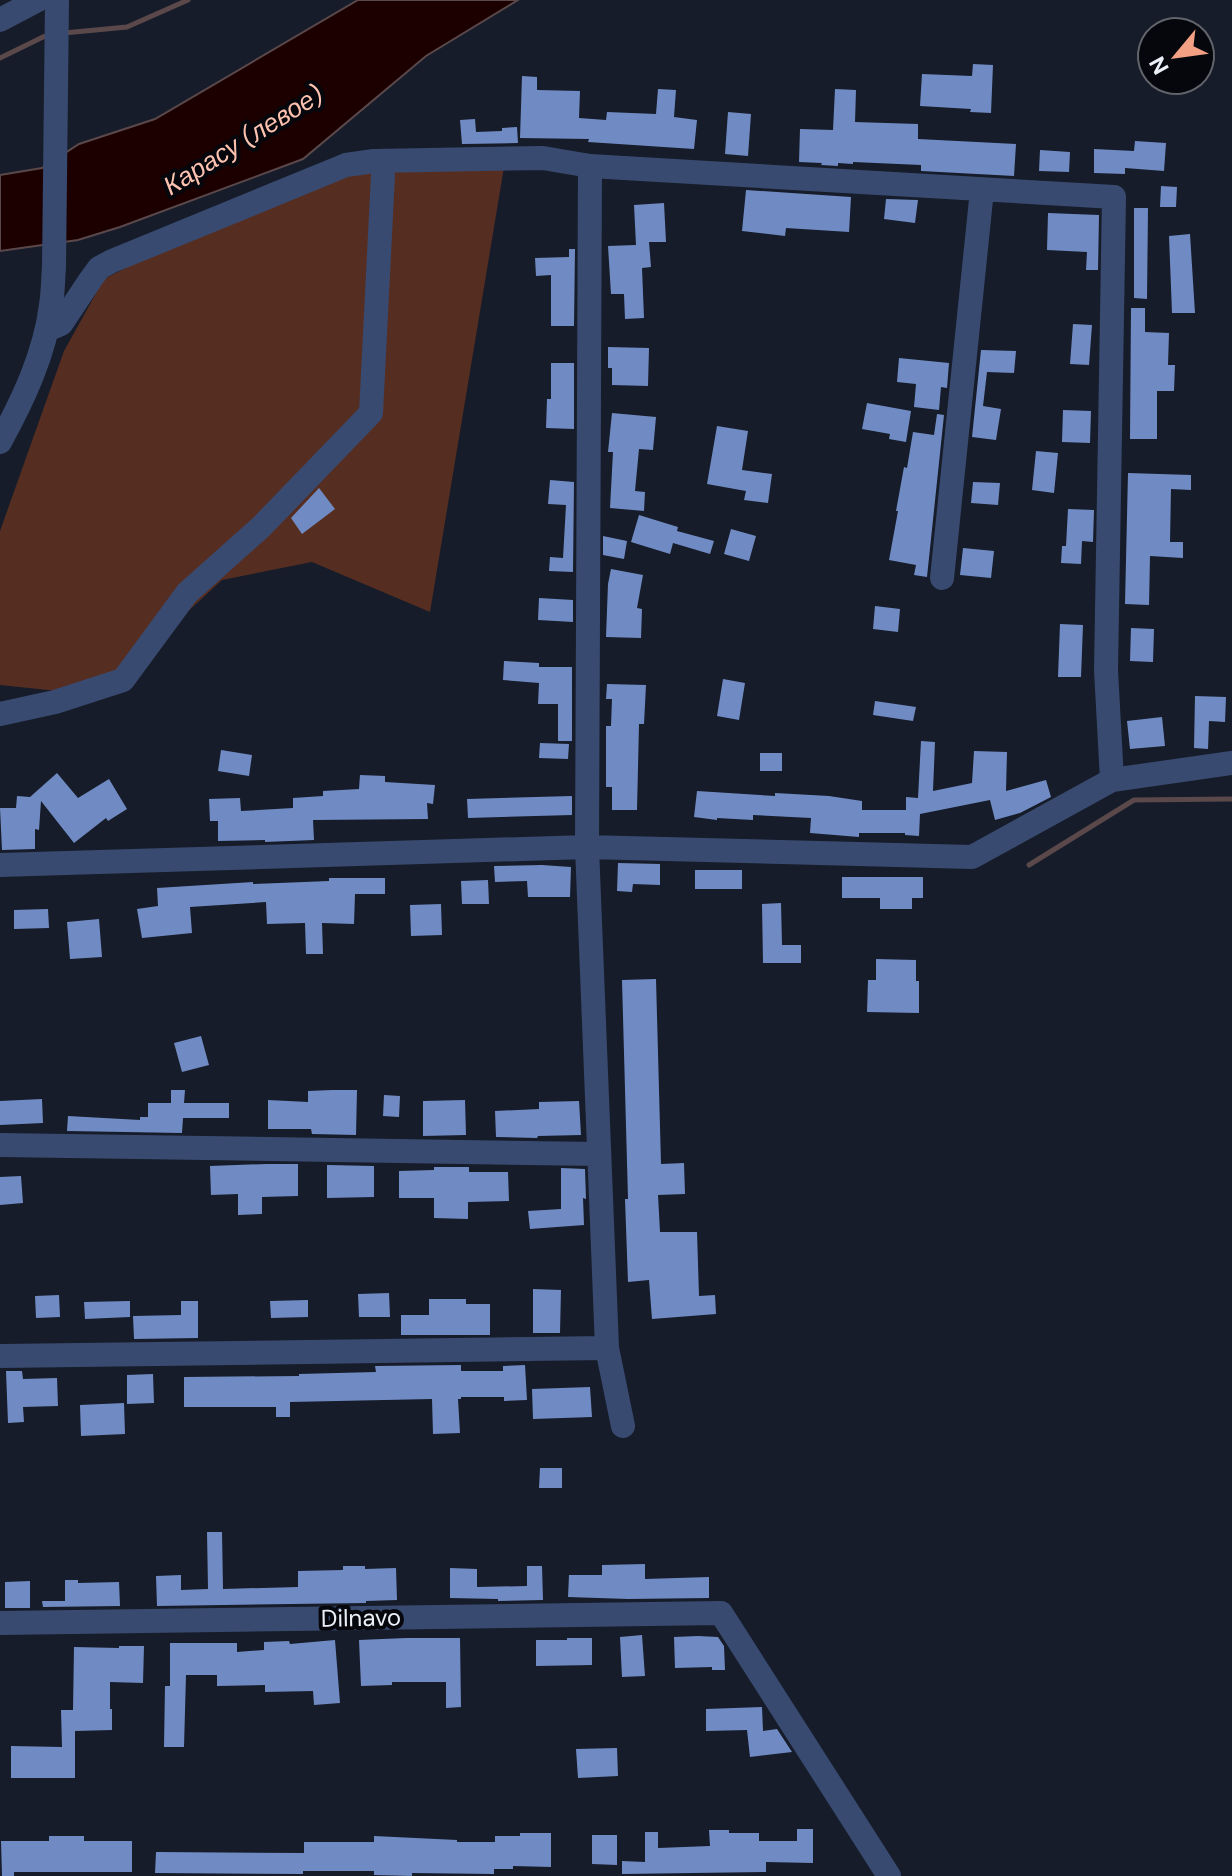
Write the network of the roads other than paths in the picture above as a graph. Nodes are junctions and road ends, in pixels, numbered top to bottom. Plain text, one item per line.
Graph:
1 (51, 4) edge
2 (0, 20) edge
3 (590, 166) junction
4 (383, 175) dead end
5 (982, 190) junction
6 (47, 330) junction
7 (4, 428) edge
8 (942, 578) dead end
9 (0, 714) edge
10 (1232, 763) edge
11 (1112, 780) junction
12 (587, 847) junction
13 (0, 865) edge
14 (0, 1145) edge
15 (598, 1154) junction
16 (607, 1348) junction
17 (0, 1356) edge
18 (623, 1426) dead end
19 (0, 1623) edge
20 (889, 1876) edge

1 - 2 street
1 - 6 street
3 - 5 street
3 - 6 street
3 - 12 street
4 - 9 street
5 - 8 street
5 - 11 street
6 - 7 street
10 - 11 street
11 - 12 street
12 - 13 street
12 - 15 street
14 - 15 street
15 - 16 street
16 - 17 street
16 - 18 street
19 - 20 street, Dilnavo

